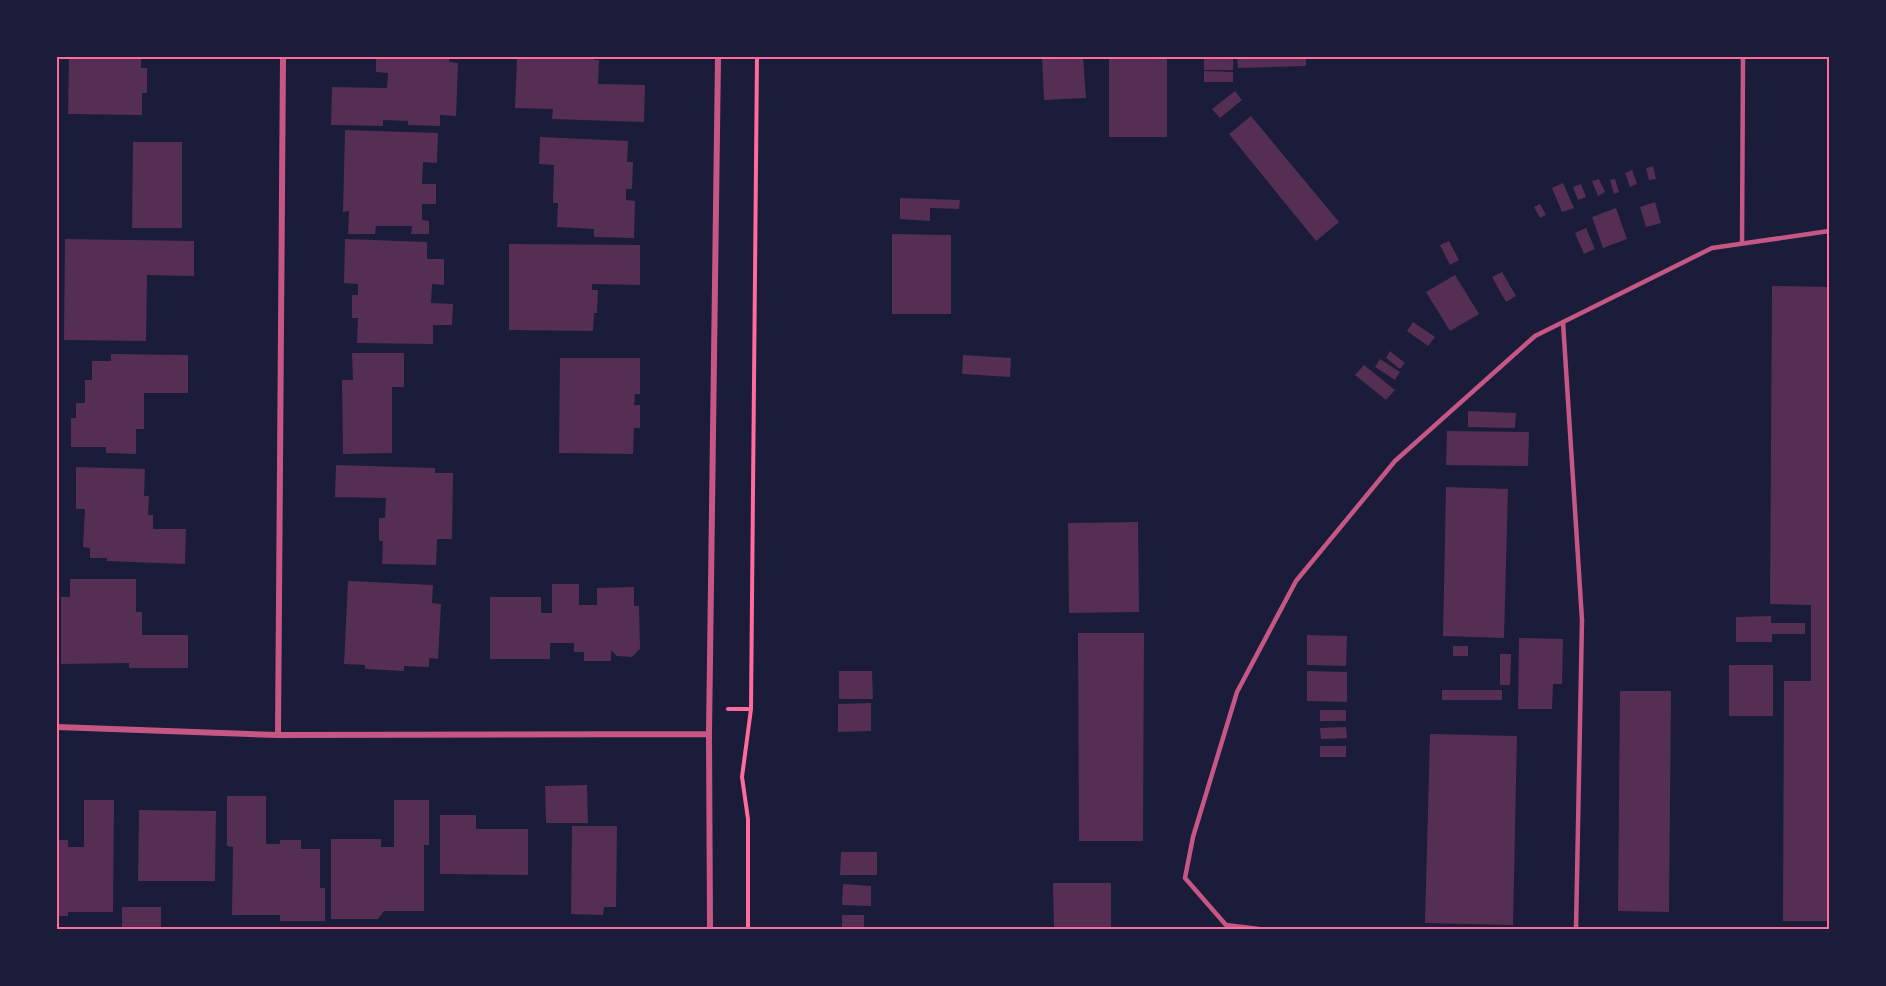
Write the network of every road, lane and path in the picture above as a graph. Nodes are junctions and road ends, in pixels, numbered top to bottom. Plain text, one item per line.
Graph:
1 (283, 57) edge
2 (718, 57) edge
3 (757, 57) edge
4 (1743, 57) edge
5 (1829, 231) edge
6 (1742, 243) junction
7 (1563, 322) junction
8 (57, 727) edge
9 (709, 734) junction
10 (278, 735) junction
11 (710, 929) edge
12 (748, 929) edge
13 (1259, 929) edge
14 (1576, 929) edge

1 - 10 street
2 - 9 street
3 - 12 path
4 - 6 lane
5 - 6 lane
6 - 7 lane
7 - 13 lane
7 - 14 lane
8 - 10 street
9 - 10 street
9 - 11 street

